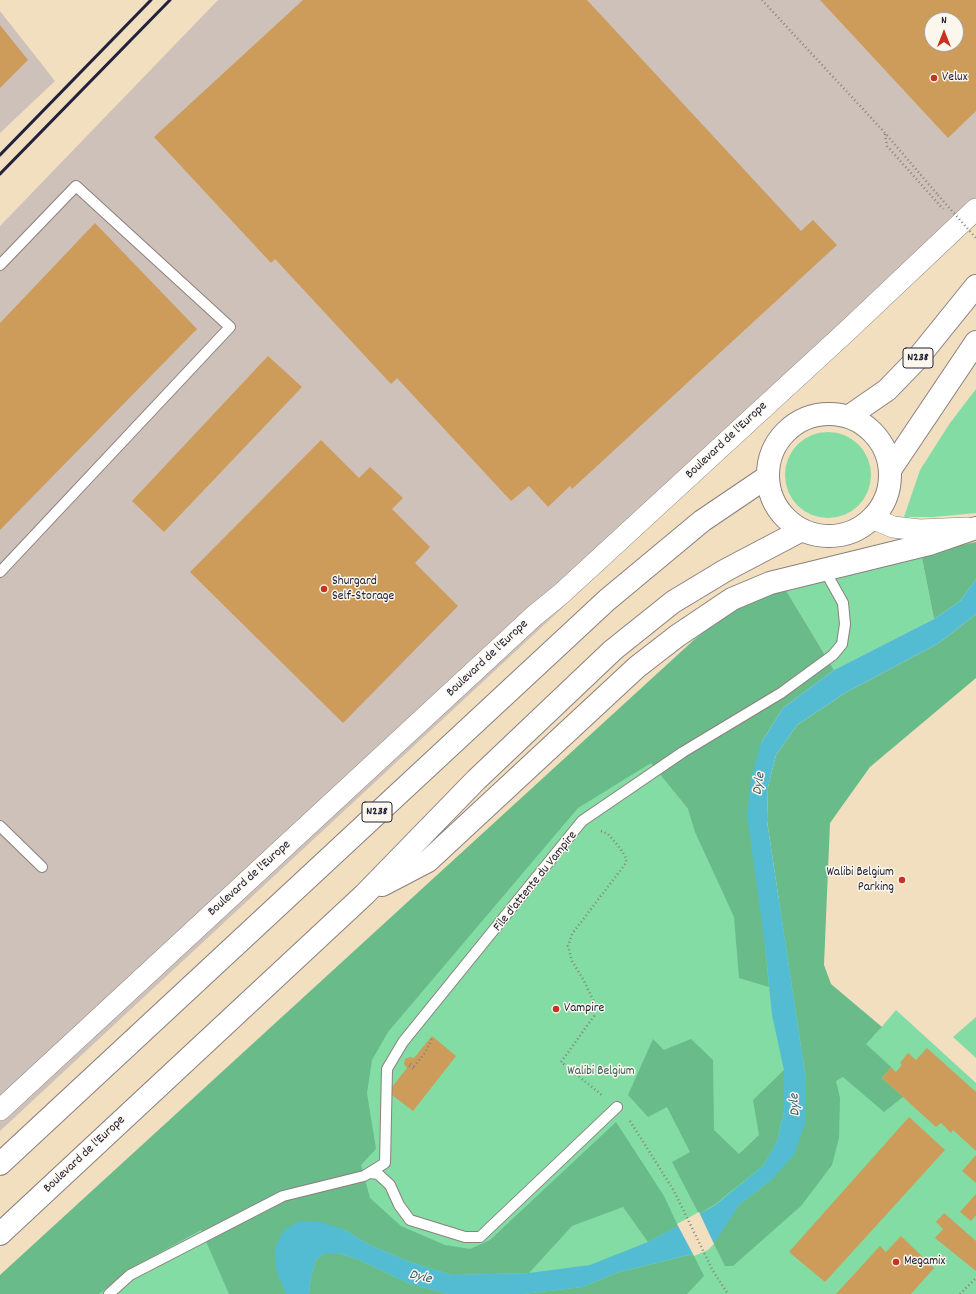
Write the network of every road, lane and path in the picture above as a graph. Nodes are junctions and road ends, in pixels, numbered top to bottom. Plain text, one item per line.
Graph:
1 (762, 0) edge
2 (885, 133) junction
3 (976, 209) edge
4 (958, 226) junction
5 (976, 238) edge
6 (0, 264) edge
7 (976, 286) edge
8 (976, 342) edge
9 (848, 417) junction
10 (890, 470) junction
11 (768, 477) junction
12 (872, 518) junction
13 (976, 528) edge
14 (802, 530) junction
15 (824, 569) junction
16 (0, 572) edge
17 (0, 826) edge
18 (595, 828) dead end
19 (42, 867) dead end
20 (365, 894) junction
21 (436, 1032) dead end
22 (415, 1057) dead end
23 (561, 1062) dead end
24 (406, 1063) dead end
25 (416, 1070) dead end
26 (617, 1107) dead end
27 (0, 1110) edge
28 (0, 1164) edge
29 (370, 1173) junction
30 (674, 1191) dead end
31 (0, 1234) edge
32 (976, 1278) edge
33 (109, 1294) edge
34 (728, 1294) edge
35 (960, 1294) edge

1 - 2 path
2 - 4 path
2 - 5 path, bridge
3 - 4 street, Boulevard de l'Europe
4 - 27 street, Boulevard de l'Europe
6 - 16 lane
7 - 9 highway, N238
8 - 10 highway
9 - 10 highway
9 - 11 highway
10 - 12 highway
11 - 14 highway
11 - 28 highway, N238
12 - 13 street
12 - 14 highway
13 - 15 highway
14 - 20 highway, Boulevard de l'Europe
15 - 20 highway
15 - 29 lane
17 - 19 lane
18 - 23 path, File d'attente du Vampire
20 - 31 highway, Boulevard de l'Europe
21 - 22 path
24 - 25 path
26 - 29 lane
29 - 33 lane
30 - 34 path
32 - 35 path

